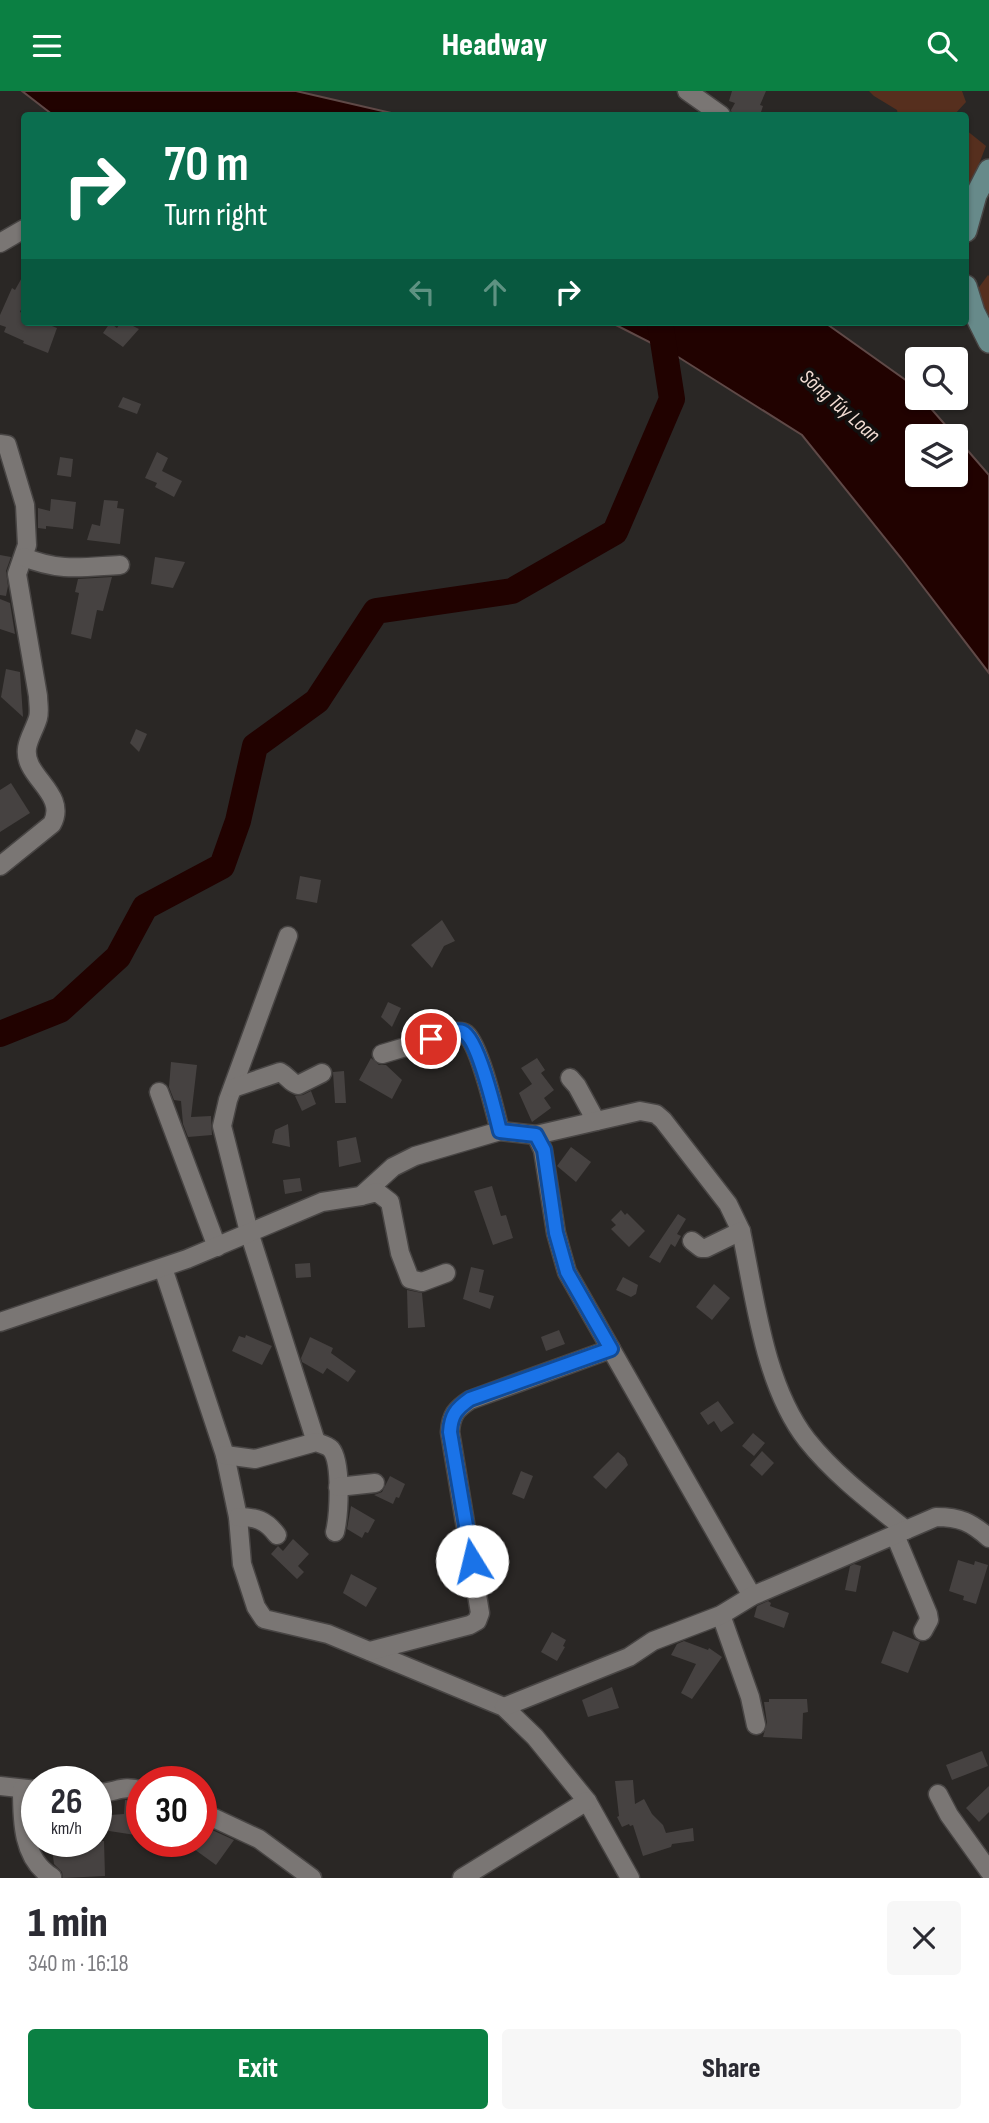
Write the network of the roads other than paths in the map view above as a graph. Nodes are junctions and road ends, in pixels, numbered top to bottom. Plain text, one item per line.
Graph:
1 (687, 91) edge
2 (717, 112) edge
3 (989, 170) edge
4 (969, 220) edge
5 (21, 231) edge
6 (0, 243) edge
7 (969, 296) edge
8 (989, 342) edge
9 (0, 444) edge
10 (24, 557) junction
11 (120, 565) dead end
12 (0, 866) edge
13 (288, 936) dead end
14 (382, 1054) dead end
15 (322, 1073) dead end
16 (570, 1078) dead end
17 (233, 1088) junction
18 (159, 1091) dead end
19 (597, 1121) junction
20 (500, 1131) junction
21 (536, 1135) junction
22 (361, 1196) junction
23 (741, 1231) junction
24 (249, 1232) junction
25 (692, 1241) dead end
26 (217, 1247) junction
27 (163, 1268) junction
28 (446, 1273) dead end
29 (0, 1322) edge
30 (611, 1349) junction
31 (316, 1442) junction
32 (225, 1455) junction
33 (374, 1483) dead end
34 (338, 1487) junction
35 (238, 1517) junction
36 (335, 1532) dead end
37 (900, 1533) junction
38 (277, 1535) dead end
39 (989, 1538) edge
40 (752, 1595) junction
41 (721, 1615) junction
42 (923, 1631) dead end
43 (370, 1651) junction
44 (504, 1707) junction
45 (756, 1725) dead end
46 (0, 1786) edge
47 (21, 1788) edge
48 (938, 1794) dead end
49 (587, 1801) junction
50 (217, 1819) edge
51 (34, 1857) edge
52 (989, 1871) edge
53 (52, 1877) edge
54 (312, 1878) edge
55 (462, 1878) edge
56 (630, 1878) edge

1 - 2 street
3 - 4 street
5 - 6 street
7 - 8 street
9 - 10 street
10 - 11 street
10 - 12 street
13 - 17 street
14 - 20 street
15 - 17 street
16 - 19 street
17 - 24 street
18 - 26 street
19 - 21 street
19 - 23 street
20 - 21 street
20 - 22 street
21 - 30 street
22 - 24 street
22 - 28 street
23 - 25 street
23 - 37 street
24 - 26 street
24 - 31 street
26 - 27 street
27 - 29 street
27 - 32 street
30 - 40 street
30 - 43 street
31 - 32 street
31 - 34 street
32 - 35 street
33 - 34 street
34 - 36 street
35 - 38 street
35 - 43 street
37 - 39 street
37 - 40 street
37 - 42 street
40 - 41 street
41 - 44 street
41 - 45 street
43 - 44 street
44 - 49 street
46 - 47 street
48 - 52 street
49 - 55 street
49 - 56 street
50 - 54 street
51 - 53 street

